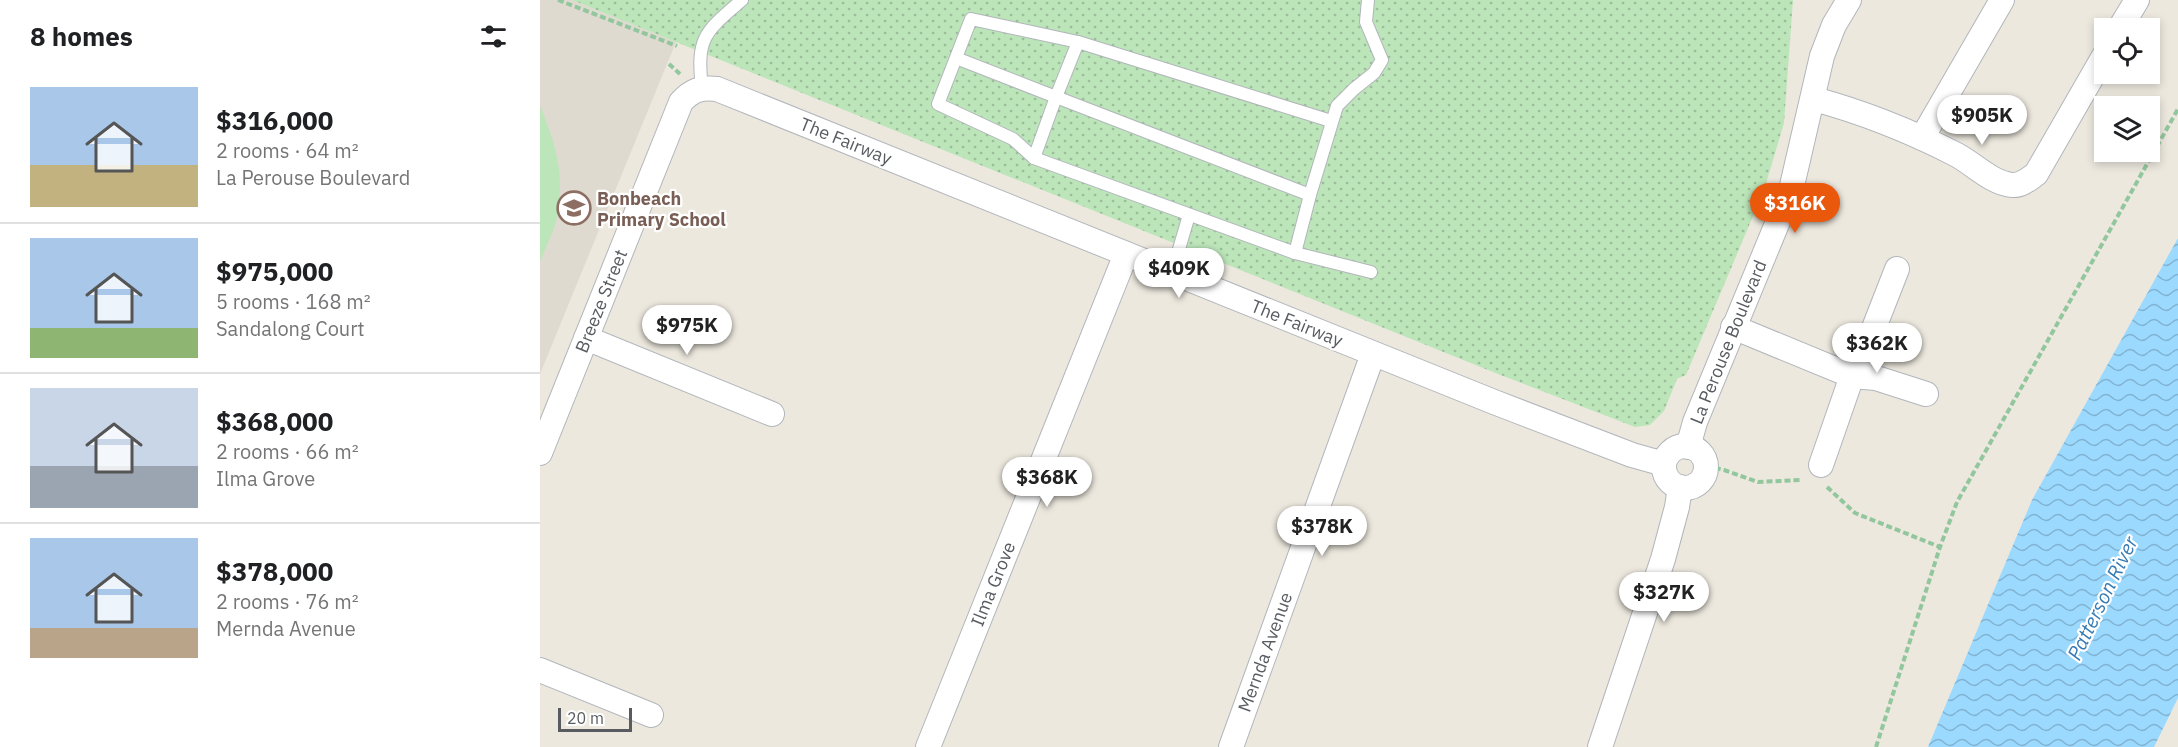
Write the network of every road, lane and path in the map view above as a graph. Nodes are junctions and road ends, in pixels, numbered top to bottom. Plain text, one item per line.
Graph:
1 (558, 0) edge
2 (742, 0) edge
3 (1368, 0) edge
4 (1849, 0) edge
5 (2002, 0) edge
6 (2137, 0) edge
7 (2127, 18) edge
8 (1078, 42) junction
9 (677, 46) dead end
10 (956, 58) junction
11 (2094, 73) edge
12 (700, 88) junction
13 (1056, 97) junction
14 (1814, 99) junction
15 (2178, 109) edge
16 (1331, 122) junction
17 (1922, 138) junction
18 (1034, 158) junction
19 (1310, 195) junction
20 (1189, 215) junction
21 (1295, 253) junction
22 (1126, 254) junction
23 (1897, 269) dead end
24 (1371, 272) dead end
25 (1172, 273) junction
26 (1733, 327) junction
27 (586, 338) junction
28 (1373, 354) junction
29 (1852, 376) junction
30 (1926, 394) dead end
31 (772, 414) dead end
32 (1688, 447) junction
33 (540, 453) edge
34 (1664, 464) junction
35 (1706, 466) junction
36 (1818, 477) junction
37 (1680, 487) junction
38 (1940, 547) junction
39 (540, 670) edge
40 (651, 715) dead end
41 (928, 747) edge
42 (1231, 747) edge
43 (1600, 747) edge
44 (1876, 747) edge

1 - 9 path
2 - 12 lane
3 - 16 lane
4 - 14 street, La Perouse Boulevard
5 - 17 street
6 - 7 street
8 - 10 lane
8 - 13 lane
8 - 16 lane
10 - 13 lane
10 - 18 lane
11 - 17 street
12 - 22 street, The Fairway
12 - 27 street, Breeze Street
13 - 18 lane
13 - 19 lane
14 - 17 street
14 - 26 street, La Perouse Boulevard
15 - 38 path
16 - 19 lane
18 - 20 lane
19 - 21 lane
20 - 21 lane
20 - 25 lane
21 - 24 lane
22 - 25 street, The Fairway
22 - 41 street, Ilma Grove
23 - 29 street
25 - 28 street, The Fairway
26 - 29 street
26 - 32 street, La Perouse Boulevard
27 - 31 street
27 - 33 street, Breeze Street
28 - 34 street, The Fairway
28 - 42 street, Mernda Avenue
29 - 30 street
29 - 36 street
32 - 34 street
32 - 35 street
34 - 37 street
35 - 36 path
35 - 37 street
36 - 38 path
37 - 43 street
38 - 44 path
39 - 40 street

